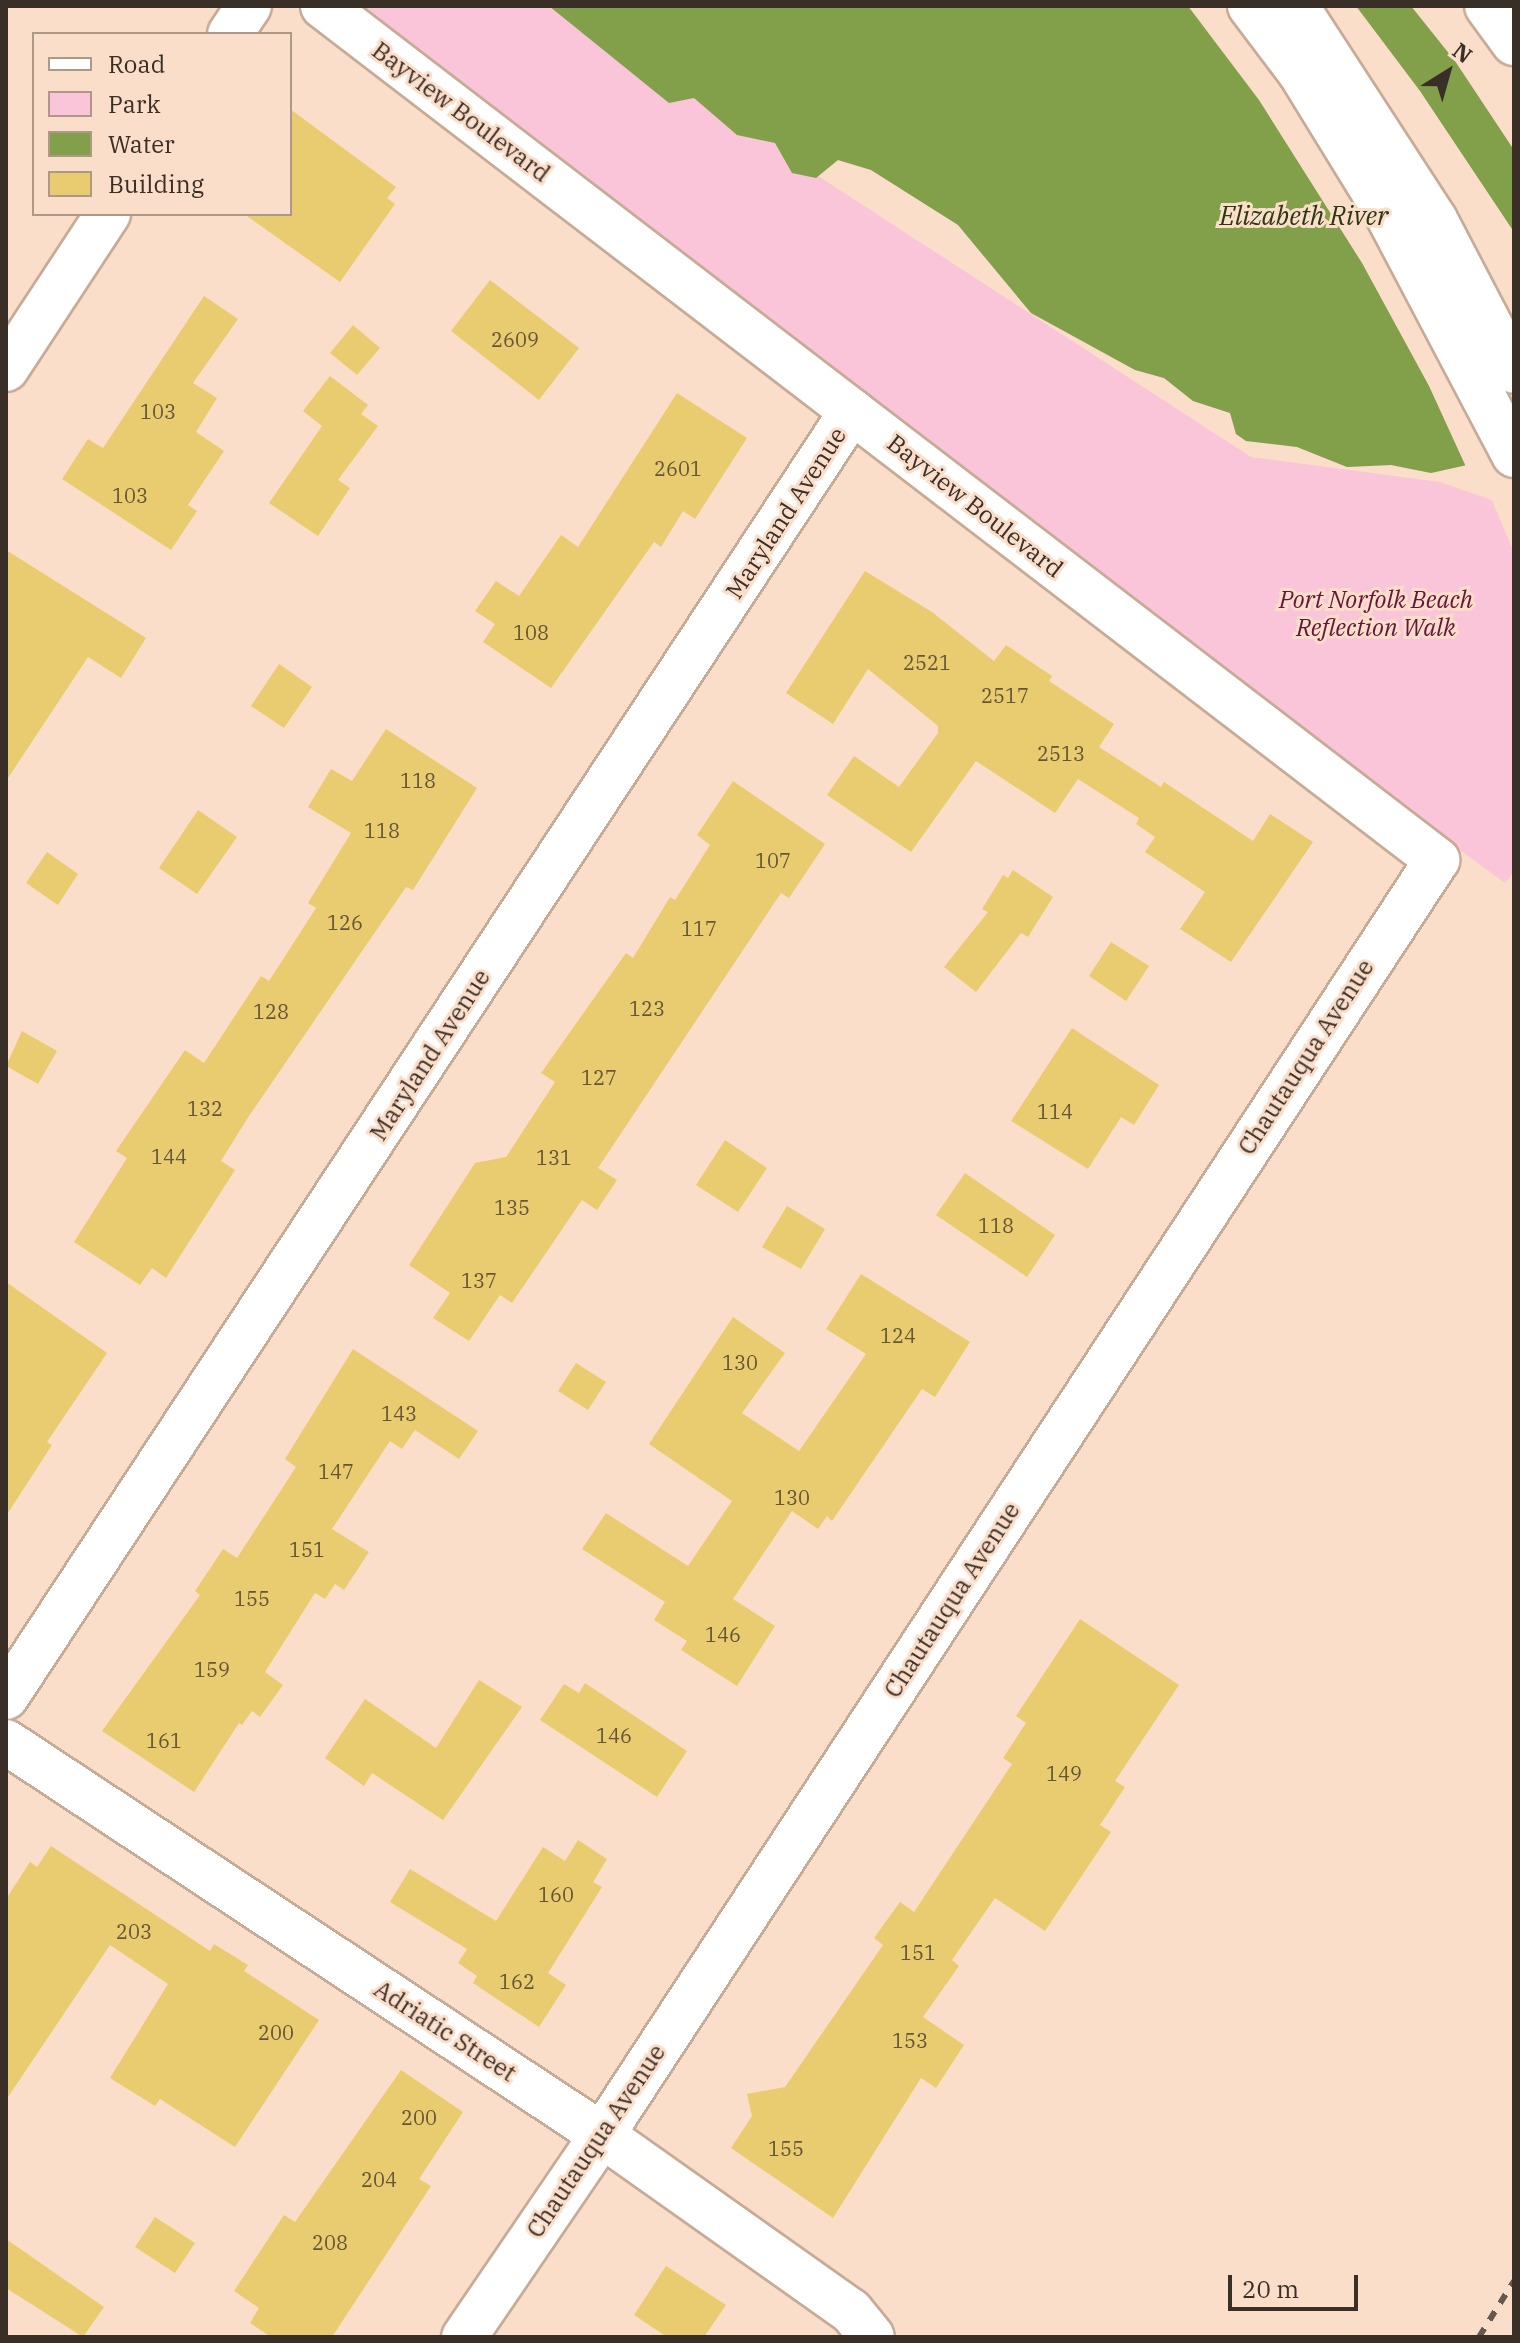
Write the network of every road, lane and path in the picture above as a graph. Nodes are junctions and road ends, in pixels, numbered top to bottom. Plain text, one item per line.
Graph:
1 (249, 6) edge
2 (323, 6) edge
3 (1250, 6) edge
4 (1296, 6) edge
5 (1487, 6) edge
6 (231, 32) edge
7 (1514, 43) edge
8 (107, 216) edge
9 (6, 369) edge
10 (1514, 371) edge
11 (852, 411) junction
12 (1514, 455) edge
13 (1437, 860) joint
14 (6, 1697) edge
15 (6, 1742) edge
16 (602, 2135) junction
17 (464, 2337) edge
18 (872, 2337) edge

1 - 6 main road
2 - 11 main road, Bayview Boulevard
3 - 12 main road
4 - 10 main road
5 - 7 main road
8 - 9 main road
11 - 13 main road, Bayview Boulevard
11 - 14 main road, Maryland Avenue
13 - 16 main road, Chautauqua Avenue
15 - 16 main road, Adriatic Street
16 - 17 main road, Chautauqua Avenue
16 - 18 main road, Adriatic Street

